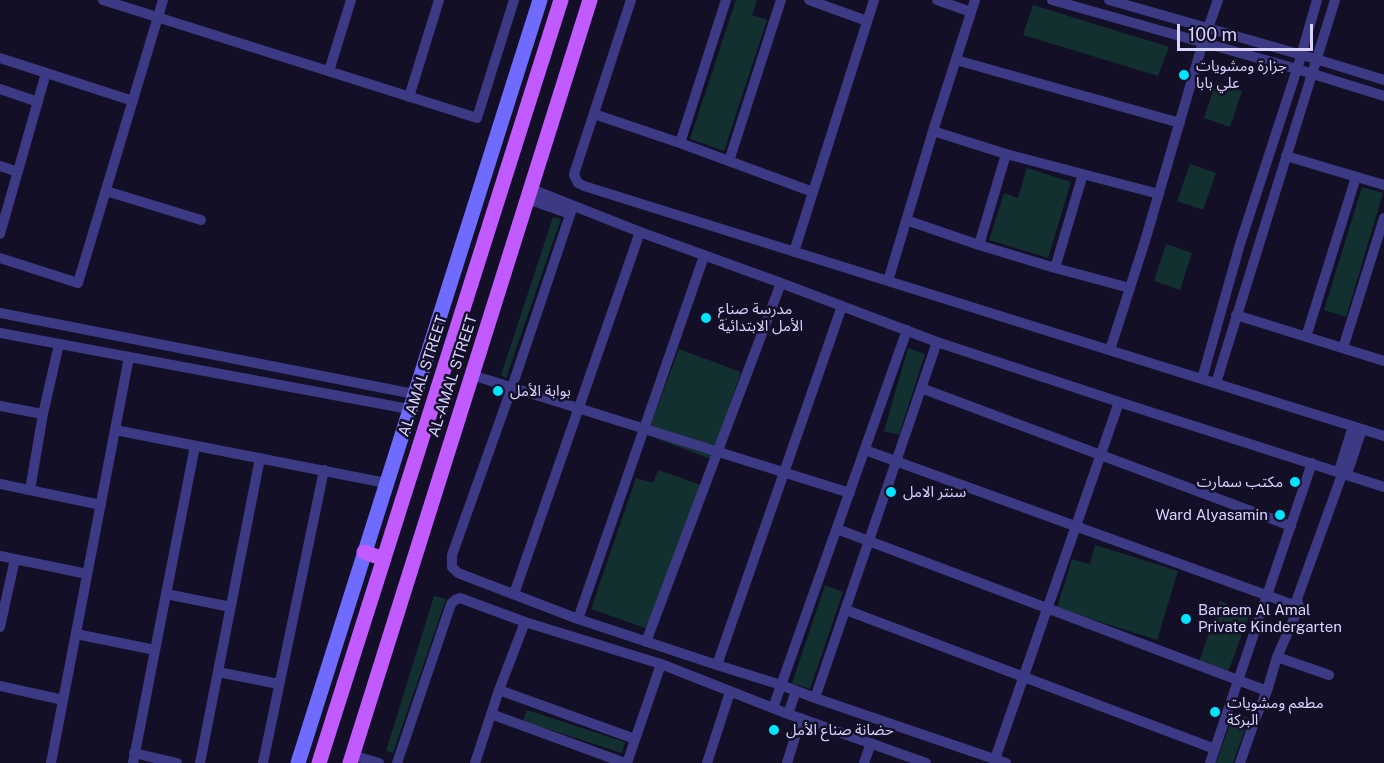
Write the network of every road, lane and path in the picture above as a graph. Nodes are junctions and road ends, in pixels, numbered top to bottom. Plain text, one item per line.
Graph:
1 (103, 0) edge
2 (163, 0) edge
3 (351, 0) edge
4 (439, 0) edge
5 (514, 0) edge
6 (540, 0) edge
7 (561, 0) edge
8 (590, 0) edge
9 (631, 0) edge
10 (726, 0) edge
11 (782, 0) edge
12 (809, 0) edge
13 (874, 0) edge
14 (938, 0) edge
15 (975, 0) edge
16 (1052, 0) edge
17 (1109, 0) edge
18 (1218, 0) edge
19 (1317, 0) edge
20 (1335, 0) edge
21 (971, 12) junction
22 (158, 17) junction
23 (867, 21) junction
24 (1208, 28) junction
25 (1203, 42) junction
26 (1301, 55) junction
27 (0, 58) edge
28 (1316, 59) junction
29 (956, 60) junction
30 (541, 63) junction
31 (1297, 69) junction
32 (329, 71) junction
33 (46, 73) junction
34 (1312, 73) junction
35 (567, 74) junction
36 (1384, 81) edge
37 (0, 89) edge
38 (1384, 96) edge
39 (409, 97) junction
40 (133, 101) junction
41 (38, 102) junction
42 (594, 114) junction
43 (1180, 123) junction
44 (933, 131) junction
45 (680, 143) junction
46 (1006, 154) junction
47 (1286, 156) junction
48 (729, 161) junction
49 (0, 166) edge
50 (18, 172) junction
51 (1083, 174) junction
52 (1356, 177) junction
53 (1384, 185) edge
54 (106, 191) junction
55 (813, 192) junction
56 (529, 194) junction
57 (1159, 194) junction
58 (4, 209) edge
59 (571, 210) junction
60 (1384, 218) edge
61 (201, 220) dead end
62 (906, 220) junction
63 (640, 232) junction
64 (0, 234) edge
65 (979, 245) junction
66 (794, 252) junction
67 (704, 256) junction
68 (0, 258) edge
69 (1055, 268) junction
70 (888, 281) junction
71 (781, 283) junction
72 (1131, 288) junction
73 (842, 306) junction
74 (0, 313) edge
75 (1236, 315) junction
76 (17, 316) junction
77 (907, 330) junction
78 (0, 333) edge
79 (13, 335) junction
80 (1306, 337) junction
81 (937, 342) junction
82 (58, 344) junction
83 (1343, 348) junction
84 (1110, 350) junction
85 (129, 357) junction
86 (1384, 361) edge
87 (472, 375) junction
88 (1202, 379) junction
89 (1216, 383) junction
90 (512, 387) junction
91 (921, 388) junction
92 (414, 394) junction
93 (1119, 402) junction
94 (0, 406) edge
95 (409, 409) junction
96 (580, 409) junction
97 (44, 414) junction
98 (1357, 427) junction
99 (645, 429) junction
100 (115, 430) junction
101 (1384, 436) edge
102 (195, 446) junction
103 (865, 450) junction
104 (717, 452) junction
105 (1101, 455) junction
106 (260, 458) junction
107 (896, 461) junction
108 (1312, 463) junction
109 (324, 471) junction
110 (1343, 472) junction
111 (784, 473) junction
112 (386, 483) junction
113 (0, 484) edge
114 (1384, 487) edge
115 (30, 490) junction
116 (850, 493) junction
117 (101, 505) junction
118 (1076, 526) junction
119 (1291, 526) junction
120 (837, 529) junction
121 (869, 541) junction
122 (364, 552) junction
123 (0, 556) edge
124 (15, 559) junction
125 (384, 559) junction
126 (87, 574) junction
127 (166, 594) junction
128 (514, 594) junction
129 (1266, 595) junction
130 (231, 607) junction
131 (1299, 607) junction
132 (846, 609) junction
133 (1048, 609) junction
134 (1, 613) edge
135 (578, 619) junction
136 (525, 622) junction
137 (0, 627) edge
138 (76, 634) junction
139 (646, 642) junction
140 (155, 650) junction
141 (1277, 657) junction
142 (661, 664) junction
143 (717, 665) junction
144 (218, 672) junction
145 (1329, 675) dead end
146 (1024, 677) junction
147 (1238, 680) junction
148 (279, 684) junction
149 (781, 685) junction
150 (0, 686) edge
151 (499, 690) junction
152 (796, 691) junction
153 (1268, 691) junction
154 (730, 692) junction
155 (815, 698) junction
156 (63, 700) junction
157 (773, 708) junction
158 (491, 714) junction
159 (788, 714) junction
160 (801, 718) junction
161 (635, 739) junction
162 (871, 743) junction
163 (1215, 749) junction
164 (134, 758) edge
165 (351, 759) edge
166 (995, 759) junction
167 (51, 763) edge
168 (177, 763) edge
169 (200, 763) edge
170 (262, 763) edge
171 (298, 763) edge
172 (320, 763) edge
173 (379, 763) edge
174 (397, 763) edge
175 (475, 763) edge
176 (626, 763) edge
177 (706, 763) edge
178 (786, 763) edge
179 (864, 763) edge
180 (926, 763) edge
181 (1006, 763) edge
182 (1210, 763) edge
183 (1240, 763) edge

1 - 22 street
2 - 22 street
3 - 32 street
4 - 39 street
5 - 39 street
6 - 92 street
7 - 30 main road, AL AMAL STREET
8 - 35 main road, AL-AMAL STREET
9 - 42 street
10 - 45 street
11 - 48 street
12 - 23 street
13 - 23 street
14 - 21 street
15 - 21 street
16 - 25 street
17 - 24 street
18 - 24 street
19 - 26 street
20 - 28 street
21 - 29 street
22 - 32 street
22 - 40 street
23 - 55 street
24 - 25 street
24 - 26 street
25 - 31 street
25 - 43 street
26 - 28 street
26 - 31 street
27 - 33 street
28 - 34 street
28 - 36 street
29 - 43 street
29 - 44 street
30 - 35 main road
30 - 125 main road, AL AMAL STREET
31 - 34 street
31 - 88 street
32 - 39 street
33 - 40 street
33 - 41 street
34 - 38 street
34 - 47 street
35 - 56 main road, AL-AMAL STREET
37 - 41 street
40 - 54 street
41 - 50 street
42 - 45 street
42 - 66 street
43 - 57 street
44 - 46 street
44 - 62 street
45 - 48 street
46 - 51 street
46 - 65 street
47 - 52 street
47 - 75 street
48 - 55 street
49 - 50 street
50 - 58 street
51 - 57 street
51 - 69 street
52 - 53 street
52 - 80 street
54 - 61 street
54 - 68 street
55 - 66 street
56 - 59 street
56 - 87 main road, AL-AMAL STREET
57 - 72 street
58 - 64 street
59 - 63 street
59 - 90 street
60 - 83 street
62 - 65 street
62 - 70 street
63 - 67 street
63 - 96 street
65 - 69 street
66 - 70 street
67 - 71 street
67 - 99 street
69 - 72 street
70 - 84 street
71 - 73 street
71 - 104 street
72 - 84 street
73 - 77 street
73 - 111 street
74 - 76 street
75 - 80 street
75 - 89 street
76 - 79 street
76 - 92 street
77 - 81 street
77 - 103 street
78 - 79 street
79 - 82 street
80 - 83 street
81 - 91 street
81 - 93 street
82 - 85 street
82 - 97 street
83 - 86 street
84 - 88 street
85 - 95 street
85 - 100 street
87 - 90 street
87 - 165 main road, AL-AMAL STREET
88 - 89 street
89 - 98 street
90 - 96 street
90 - 128 street
91 - 105 street
91 - 107 street
92 - 95 street
93 - 105 street
93 - 108 street
94 - 97 street
95 - 112 street
96 - 99 street
96 - 128 street
97 - 115 street
98 - 101 street
98 - 110 street
99 - 104 street
99 - 135 street
100 - 102 street
100 - 117 street
102 - 106 street
102 - 127 street
103 - 107 street
103 - 116 street
104 - 111 street
104 - 139 street
105 - 118 street
105 - 119 street
106 - 109 street
106 - 130 street
107 - 118 street
107 - 121 street
108 - 110 street
108 - 119 street
109 - 112 street
109 - 148 street
110 - 114 street
110 - 131 street
111 - 116 street
111 - 143 street
112 - 122 street
113 - 115 street
115 - 117 street
116 - 120 street
117 - 126 street
118 - 129 street
118 - 133 street
119 - 129 street
120 - 121 street
120 - 149 street
121 - 132 street
121 - 133 street
122 - 125 main road
122 - 171 street
123 - 124 street
124 - 126 street
124 - 134 street
125 - 172 main road, AL AMAL STREET
126 - 138 street
127 - 130 street
127 - 140 street
128 - 135 street
129 - 131 street
129 - 147 street
130 - 144 street
131 - 141 street
132 - 146 street
132 - 155 street
133 - 146 street
133 - 147 street
134 - 137 street
135 - 139 street
136 - 142 street
136 - 151 street
136 - 174 street
138 - 140 street
138 - 156 street
139 - 143 street
140 - 164 street
141 - 145 street
141 - 153 street
142 - 154 street
142 - 161 street
143 - 149 street
144 - 148 street
144 - 169 street
146 - 163 street
146 - 166 street
147 - 153 street
147 - 163 street
148 - 170 street
149 - 152 street
149 - 157 street
150 - 156 street
151 - 158 street
151 - 161 street
152 - 155 street
152 - 159 street
153 - 183 street
154 - 157 street
154 - 177 street
155 - 166 street
156 - 167 street
157 - 159 street
158 - 175 street
158 - 176 street
159 - 160 street
160 - 162 street
160 - 178 street
161 - 176 street
162 - 179 street
162 - 180 street
163 - 182 street
164 - 168 street
165 - 173 street
166 - 181 street

